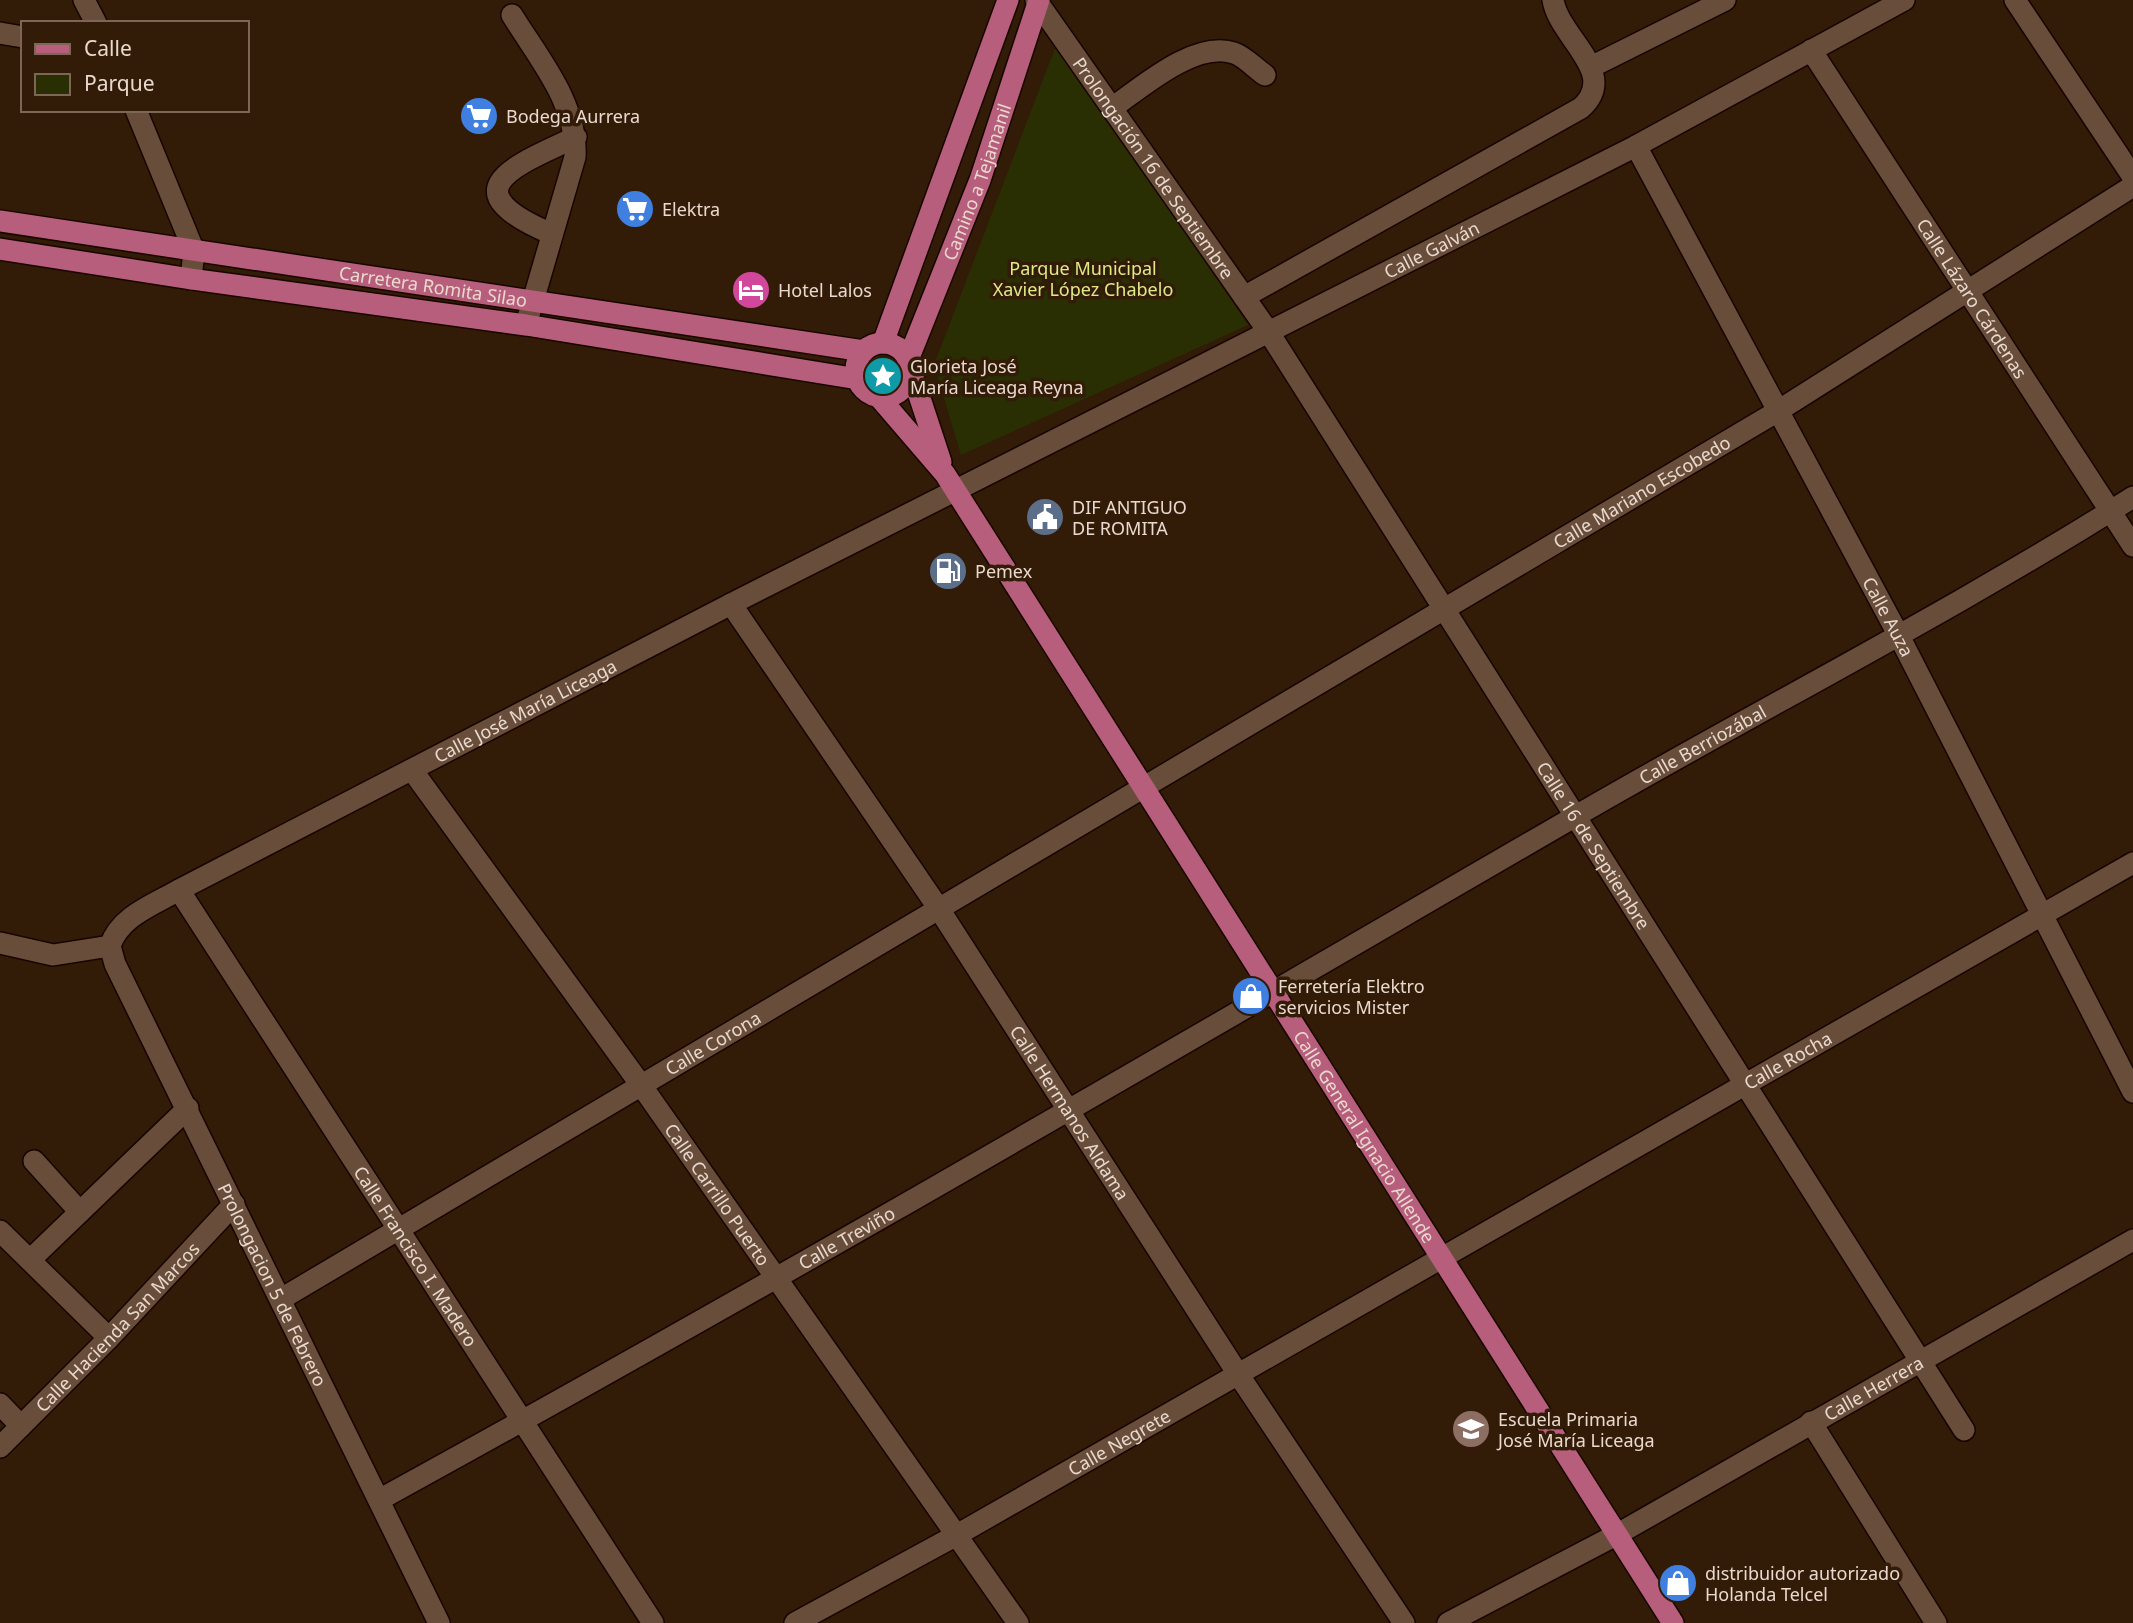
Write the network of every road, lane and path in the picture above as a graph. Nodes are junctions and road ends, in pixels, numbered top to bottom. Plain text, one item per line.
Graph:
1 (84, 0) edge
2 (1008, 0) edge
3 (1553, 0) edge
4 (1725, 0) edge
5 (1904, 0) edge
6 (2015, 0) edge
7 (1038, 1) edge
8 (512, 15) dead end
9 (95, 21) edge
10 (0, 33) edge
11 (21, 37) edge
12 (1811, 50) junction
13 (1591, 67) junction
14 (1265, 75) dead end
15 (1112, 107) junction
16 (137, 112) edge
17 (576, 138) junction
18 (1636, 146) junction
19 (2133, 177) edge
20 (2133, 186) edge
21 (0, 221) edge
22 (552, 234) junction
23 (0, 249) edge
24 (194, 251) junction
25 (191, 279) junction
26 (1966, 293) junction
27 (1244, 297) junction
28 (533, 299) junction
29 (526, 325) junction
30 (1268, 331) junction
31 (873, 347) junction
32 (909, 364) junction
33 (858, 379) junction
34 (878, 396) junction
35 (1777, 411) junction
36 (951, 483) junction
37 (2133, 497) edge
38 (2111, 511) junction
39 (2133, 546) edge
40 (731, 604) junction
41 (1444, 610) junction
42 (1899, 636) junction
43 (412, 770) junction
44 (1144, 787) junction
45 (1574, 817) junction
46 (2133, 863) edge
47 (179, 890) junction
48 (939, 909) junction
49 (2042, 917) junction
50 (0, 943) edge
51 (110, 946) junction
52 (1273, 994) junction
53 (1747, 1084) junction
54 (641, 1085) junction
55 (2133, 1091) edge
56 (188, 1108) junction
57 (1068, 1112) junction
58 (34, 1161) dead end
59 (234, 1204) junction
60 (80, 1212) junction
61 (399, 1229) junction
62 (0, 1231) edge
63 (2133, 1240) edge
64 (1441, 1258) junction
65 (30, 1260) junction
66 (776, 1278) junction
67 (281, 1299) junction
68 (109, 1338) junction
69 (1919, 1361) junction
70 (1238, 1374) junction
71 (0, 1404) edge
72 (523, 1421) junction
73 (1811, 1422) junction
74 (22, 1426) junction
75 (1964, 1430) dead end
76 (0, 1447) edge
77 (379, 1500) junction
78 (1616, 1535) junction
79 (955, 1536) junction
80 (439, 1623) edge
81 (653, 1623) edge
82 (795, 1623) edge
83 (1018, 1623) edge
84 (1404, 1623) edge
85 (1448, 1623) edge
86 (1673, 1623) edge
87 (1936, 1623) edge

1 - 9 street
2 - 31 main road, Camino a Tejamanil
3 - 13 street
4 - 13 street
5 - 12 street, Calle Galván
6 - 19 street
7 - 15 street, Prolongación 16 de Septiembre
7 - 32 main road, Camino a Tejamanil
8 - 17 street
10 - 11 street
12 - 18 street, Calle Galván
12 - 26 street, Calle Lázaro Cárdenas
13 - 27 street
14 - 15 street
15 - 27 street, Prolongación 16 de Septiembre
16 - 24 street
17 - 22 street
17 - 22 street
18 - 30 street, Calle Galván
18 - 35 street, Calle Auza
20 - 26 street, Calle Mariano Escobedo
21 - 24 main road, Carretera Romita Silao
22 - 28 street
23 - 25 main road, Carretera Romita Silao
24 - 25 street
24 - 28 main road, Carretera Romita Silao
25 - 29 main road, Carretera Romita Silao
26 - 35 street, Calle Mariano Escobedo
26 - 38 street, Calle Lázaro Cárdenas
27 - 30 street, Prolongación 16 de Septiembre
28 - 29 street
28 - 31 main road, Carretera Romita Silao
29 - 33 main road, Carretera Romita Silao
30 - 36 street, Calle Galván
30 - 41 street, Calle 16 de Septiembre
31 - 32 main road
31 - 33 main road
32 - 34 main road
32 - 36 main road, Calle General Ignacio Allende
33 - 34 main road
34 - 36 main road, Calle General Ignacio Allende
35 - 41 street, Calle Mariano Escobedo
35 - 42 street, Calle Auza
36 - 40 street, Calle José María Liceaga
36 - 44 main road, Calle General Ignacio Allende
37 - 38 street, Calle Berriozábal
38 - 39 street, Calle Lázaro Cárdenas
38 - 42 street, Calle Berriozábal
40 - 43 street, Calle José María Liceaga
40 - 48 street, Calle Hermanos Aldama
41 - 44 street, Calle Mariano Escobedo
41 - 45 street, Calle 16 de Septiembre
42 - 45 street, Calle Berriozábal
42 - 49 street, Calle Auza
43 - 47 street, Calle José María Liceaga
43 - 54 street, Calle Carrillo Puerto
44 - 48 street, Calle Corona
44 - 52 main road, Calle General Ignacio Allende
45 - 52 street, Calle Berriozábal
45 - 53 street, Calle 16 de Septiembre
46 - 49 street, Calle Rocha
47 - 51 street, Calle José María Liceaga
47 - 61 street, Calle Francisco I. Madero
48 - 54 street, Calle Corona
48 - 57 street, Calle Hermanos Aldama
49 - 53 street, Calle Rocha
49 - 55 street, Calle Auza
50 - 51 street
51 - 56 street, Prolongacion 5 de Febrero
52 - 57 street, Calle Treviño
52 - 64 main road, Calle General Ignacio Allende
53 - 64 street, Calle Rocha
53 - 69 street, Calle 16 de Septiembre
54 - 61 street, Calle Corona
54 - 66 street, Calle Carrillo Puerto
56 - 59 street, Prolongacion 5 de Febrero
56 - 60 street
57 - 66 street, Calle Treviño
57 - 70 street, Calle Hermanos Aldama
58 - 60 street
59 - 67 street, Prolongacion 5 de Febrero
59 - 68 street, Calle Hacienda San Marcos
60 - 65 street
61 - 67 street, Calle Corona
61 - 72 street, Calle Francisco I. Madero
62 - 65 street
63 - 69 street, Calle Herrera
64 - 70 street, Calle Negrete
64 - 78 main road, Calle General Ignacio Allende
65 - 68 street
66 - 72 street, Calle Treviño
66 - 79 street, Calle Carrillo Puerto
67 - 77 street, Prolongacion 5 de Febrero
68 - 74 street, Calle Hacienda San Marcos
69 - 73 street, Calle Herrera
69 - 75 street, Calle 16 de Septiembre
70 - 79 street, Calle Negrete
70 - 84 street, Calle Hermanos Aldama
71 - 74 street
72 - 77 street, Calle Treviño
72 - 81 street, Calle Francisco I. Madero
73 - 78 street, Calle Herrera
73 - 87 street
74 - 76 street, Calle Hacienda San Marcos
77 - 80 street, Prolongacion 5 de Febrero
78 - 85 street, Calle Herrera
78 - 86 main road, Calle General Ignacio Allende
79 - 82 street, Calle Negrete
79 - 83 street, Calle Carrillo Puerto

